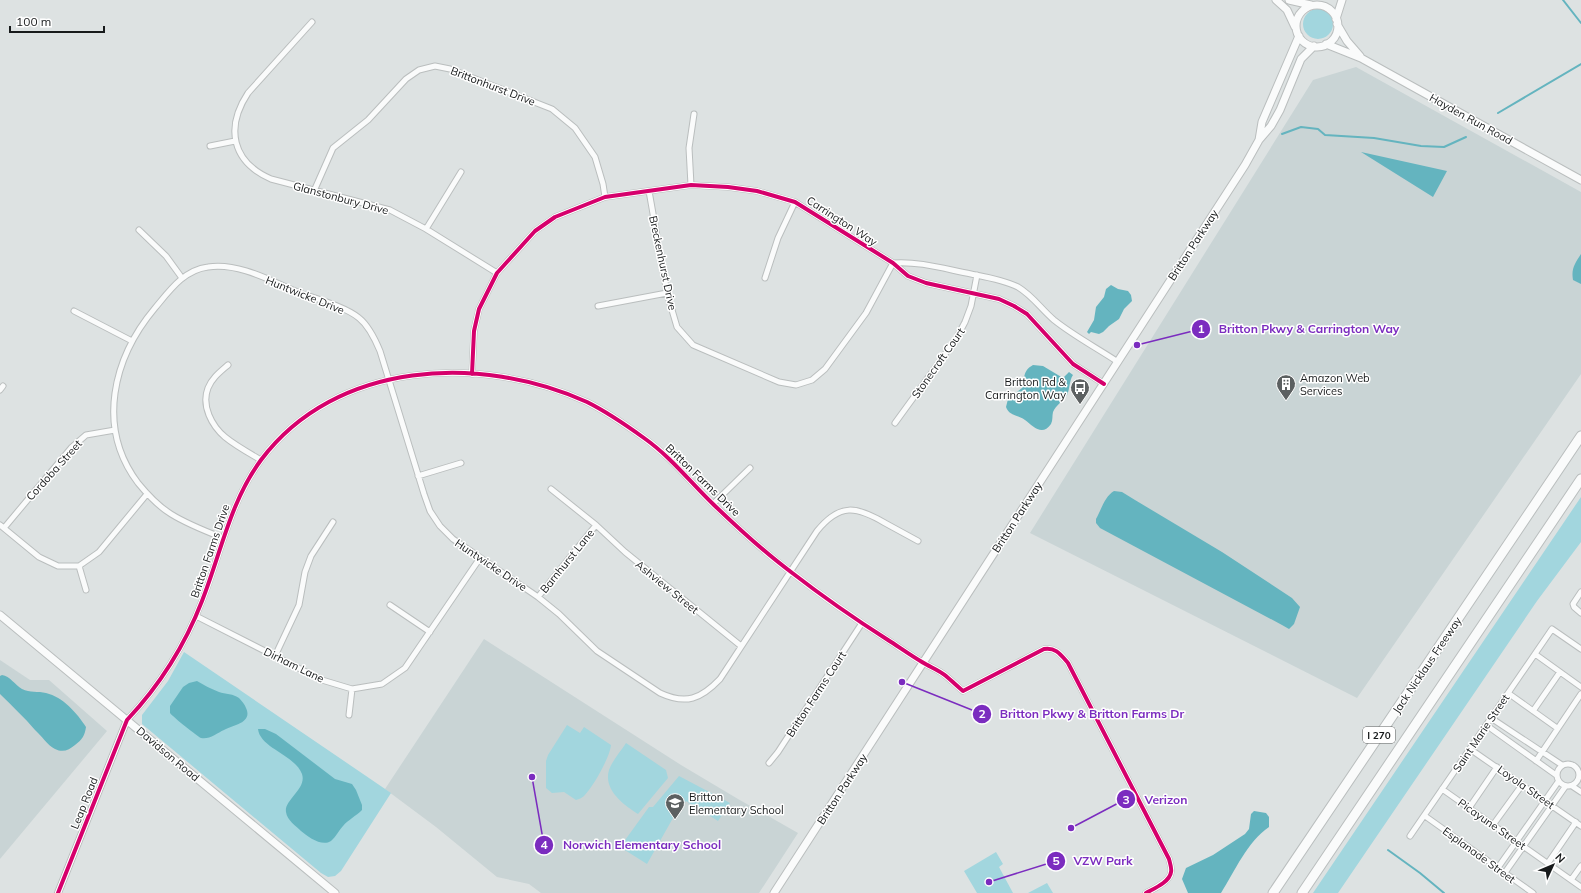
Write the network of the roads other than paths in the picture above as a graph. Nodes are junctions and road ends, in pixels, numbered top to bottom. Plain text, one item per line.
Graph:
1 (1276, 0) edge
2 (1289, 0) edge
3 (1325, 0) edge
4 (1342, 0) edge
5 (1314, 5) junction
6 (312, 22) dead end
7 (1337, 22) junction
8 (1297, 32) junction
9 (1326, 44) junction
10 (1314, 46) junction
11 (1361, 58) junction
12 (694, 114) dead end
13 (1259, 140) junction
14 (235, 141) junction
15 (210, 146) dead end
16 (462, 172) dead end
17 (1581, 180) edge
18 (691, 185) junction
19 (314, 191) junction
20 (649, 191) junction
21 (605, 197) junction
22 (795, 202) junction
23 (426, 229) junction
24 (139, 230) dead end
25 (893, 263) junction
26 (496, 273) junction
27 (977, 275) junction
28 (182, 278) junction
29 (765, 278) dead end
30 (667, 293) junction
31 (974, 293) junction
32 (598, 306) dead end
33 (74, 311) dead end
34 (132, 341) junction
35 (1118, 362) junction
36 (228, 365) dead end
37 (472, 374) junction
38 (389, 379) junction
39 (1104, 384) junction
40 (895, 423) dead end
41 (115, 430) junction
42 (1581, 436) edge
43 (261, 460) junction
44 (461, 463) dead end
45 (750, 468) dead end
46 (418, 476) junction
47 (1581, 479) edge
48 (551, 489) dead end
49 (147, 494) junction
50 (713, 504) junction
51 (333, 522) dead end
52 (596, 524) junction
53 (2, 526) edge
54 (223, 538) junction
55 (918, 541) dead end
56 (480, 558) junction
57 (80, 566) junction
58 (790, 572) junction
59 (86, 590) dead end
60 (1581, 592) edge
61 (538, 597) junction
62 (390, 605) dead end
63 (1581, 613) edge
64 (0, 614) edge
65 (196, 616) junction
66 (862, 623) junction
67 (430, 632) junction
68 (741, 646) junction
69 (1581, 649) edge
70 (1535, 654) junction
71 (275, 656) junction
72 (923, 663) junction
73 (1560, 672) junction
74 (1581, 686) edge
75 (352, 689) junction
76 (1508, 694) junction
77 (1581, 694) edge
78 (1533, 711) junction
79 (349, 715) dead end
80 (1491, 718) junction
81 (127, 720) junction
82 (1486, 725) junction
83 (1557, 728) junction
84 (1470, 749) junction
85 (1542, 752) junction
86 (1536, 760) junction
87 (769, 763) dead end
88 (1562, 766) junction
89 (1497, 767) junction
90 (1556, 775) junction
91 (1580, 779) edge
92 (1558, 782) junction
93 (1522, 785) junction
94 (1572, 786) junction
95 (1564, 787) junction
96 (1442, 790) junction
97 (1581, 792) edge
98 (1546, 801) junction
99 (1552, 805) junction
100 (1469, 808) junction
101 (1425, 816) junction
102 (1579, 824) edge
103 (1493, 825) junction
104 (1410, 836) dead end
105 (1517, 842) junction
106 (1523, 846) junction
107 (1548, 863) junction
108 (1581, 866) edge
109 (1498, 869) junction
110 (1504, 874) junction
111 (1571, 880) junction
112 (1581, 887) edge
113 (332, 892) edge
114 (58, 893) edge
115 (774, 893) edge
116 (1146, 893) edge
117 (1273, 893) edge
118 (1302, 893) edge
119 (1532, 893) edge

1 - 8 main road
2 - 5 main road
3 - 5 main road
4 - 7 main road
5 - 7 main road
5 - 8 main road
6 - 14 street
7 - 9 main road
7 - 11 main road, Hayden Run Road
8 - 10 main road
8 - 13 main road, Britton Parkway
9 - 10 main road
9 - 11 main road, Hayden Run Road
10 - 13 main road, Britton Parkway
11 - 17 main road, Hayden Run Road
12 - 18 street
13 - 35 main road, Britton Parkway
14 - 15 street
14 - 19 street, Glanstonbury Drive
16 - 23 street
18 - 20 street, Carrington Way
18 - 22 street, Carrington Way
19 - 21 street, Brittonhurst Drive
19 - 23 street, Glanstonbury Drive
20 - 21 street, Carrington Way
20 - 30 street, Breckenhurst Drive
21 - 26 street, Carrington Way
22 - 25 street, Carrington Way
22 - 29 street
23 - 26 street, Glanstonbury Drive
24 - 28 street
25 - 27 street
25 - 30 street, Breckenhurst Drive
25 - 31 street, Carrington Way
26 - 37 street, Carrington Way
27 - 31 street, Stonecroft Court
27 - 35 street
28 - 34 street, Huntwicke Drive
28 - 38 street, Huntwicke Drive
30 - 32 street
31 - 39 street, Carrington Way
31 - 40 street, Stonecroft Court
33 - 34 street
34 - 41 street, Huntwicke Drive
35 - 39 main road, Britton Parkway
36 - 43 street
37 - 38 street, Britton Farms Drive
37 - 50 street, Britton Farms Drive
38 - 43 street, Britton Farms Drive
38 - 46 street, Huntwicke Drive
39 - 72 main road, Britton Parkway
41 - 49 street, Huntwicke Drive
41 - 53 street, Cordoba Street
42 - 117 highway, Jack Nicklaus Freeway / I 270
43 - 54 street, Britton Farms Drive
44 - 46 street
45 - 50 street
46 - 56 street, Huntwicke Drive
47 - 118 highway, I 270
48 - 52 street, Ashview Street
49 - 54 street, Huntwicke Drive
49 - 57 street
50 - 58 street, Britton Farms Drive
51 - 71 street
52 - 61 street, Barnhurst Lane
52 - 68 street, Ashview Street
53 - 57 street
54 - 65 street, Britton Farms Drive
55 - 58 street, Huntwicke Drive
56 - 61 street, Huntwicke Drive
56 - 67 street, Dirham Lane
57 - 59 street
58 - 66 street, Britton Farms Drive
58 - 68 street, Huntwicke Drive
60 - 63 street
61 - 68 street, Huntwicke Drive
62 - 67 street
64 - 81 main road, Davidson Road
65 - 71 street, Dirham Lane
65 - 81 street, Britton Farms Drive
66 - 72 street, Britton Farms Drive
66 - 87 street, Britton Farms Court
67 - 75 street, Dirham Lane
69 - 70 street, Saint Marie Street
70 - 73 street
70 - 76 street, Saint Marie Street
71 - 75 street, Dirham Lane
72 - 115 main road, Britton Parkway
72 - 116 street, Britton Farms Drive
73 - 74 street
73 - 78 street
75 - 79 street
76 - 78 street
76 - 80 street, Saint Marie Street
77 - 83 street
78 - 83 street
80 - 82 street, Saint Marie Street
80 - 85 street
81 - 113 main road, Davidson Road
81 - 114 street, Leap Road
82 - 84 street, Saint Marie Street
82 - 86 street
83 - 85 street
84 - 89 street, Loyola Street
84 - 96 street, Saint Marie Street
85 - 86 street
85 - 88 street
86 - 90 street
88 - 90 street
88 - 91 street
89 - 93 street, Loyola Street
89 - 100 street
90 - 92 street
91 - 94 street
92 - 95 street
92 - 98 street
93 - 98 street, Loyola Street
93 - 103 street
94 - 95 street
94 - 97 street
95 - 99 street
96 - 100 street, Picayune Street
96 - 101 street, Saint Marie Street
98 - 99 street, Loyola Street
98 - 105 street
99 - 102 street, Loyola Street
99 - 106 street
100 - 103 street, Picayune Street
101 - 104 street, Saint Marie Street
101 - 109 street, Esplanade Street
102 - 107 street
103 - 105 street, Picayune Street
105 - 106 street, Picayune Street
105 - 109 street
106 - 107 street, Picayune Street
106 - 110 street
107 - 111 street, Picayune Street
108 - 111 street
109 - 110 street, Esplanade Street
110 - 119 street, Esplanade Street
111 - 112 street, Picayune Street

